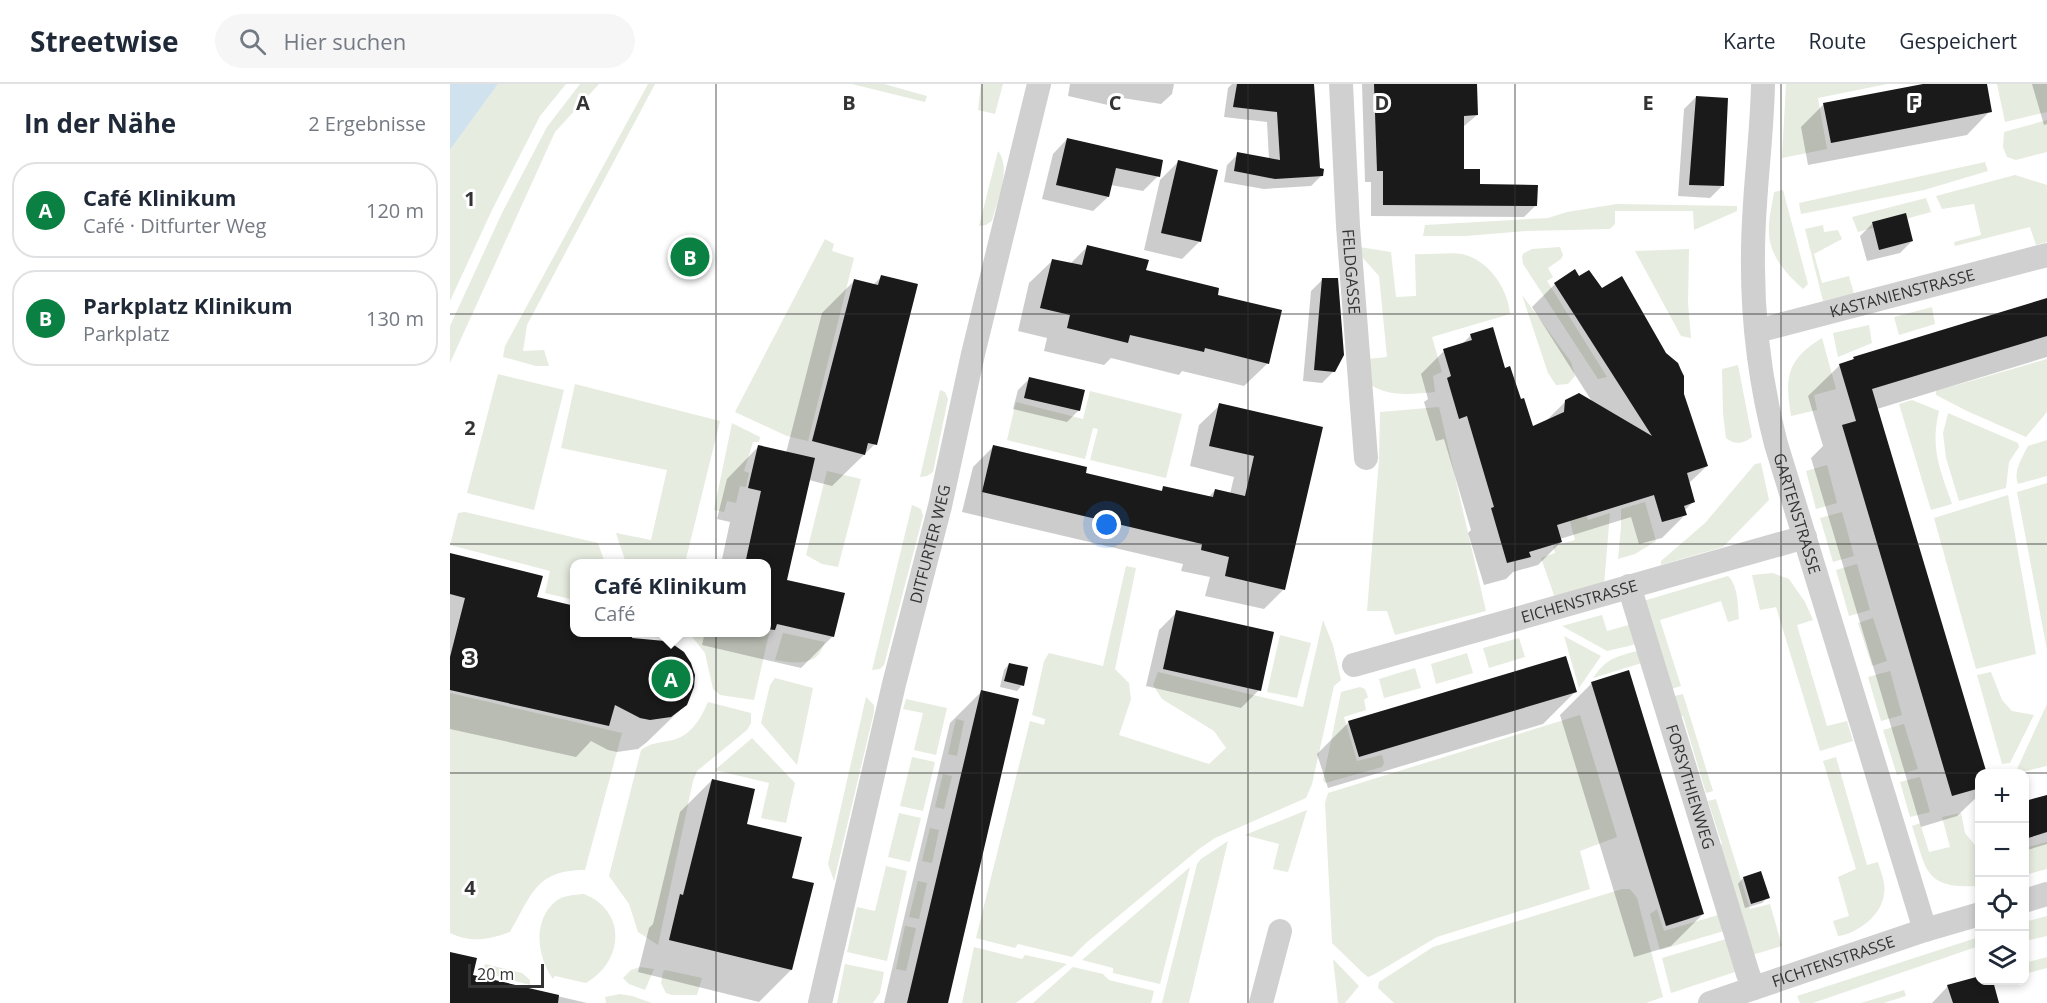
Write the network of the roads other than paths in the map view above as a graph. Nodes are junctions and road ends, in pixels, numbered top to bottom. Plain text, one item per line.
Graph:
1 (1039, 84) edge
2 (1341, 84) edge
3 (1763, 84) edge
4 (2047, 255) edge
5 (1757, 331) junction
6 (1366, 458) dead end
7 (1805, 537) junction
8 (1629, 586) junction
9 (1354, 665) dead end
10 (2047, 894) edge
11 (2029, 900) edge
12 (1975, 915) edge
13 (1924, 930) junction
14 (1280, 931) dead end
15 (1754, 988) junction
16 (820, 1003) edge
17 (1261, 1003) edge
18 (1710, 1003) edge

1 - 16 street, DITFURTER WEG
2 - 6 street, FELDGASSE
3 - 5 street, GARTENSTRASSE
4 - 5 street, KASTANIENSTRASSE
5 - 7 street, GARTENSTRASSE
7 - 8 street, EICHENSTRASSE
7 - 13 street, GARTENSTRASSE
8 - 9 street, EICHENSTRASSE
8 - 15 street, FORSYTHIENWEG
10 - 11 street
12 - 13 street, FICHTENSTRASSE
13 - 15 street, FICHTENSTRASSE
14 - 17 street
15 - 18 street, FICHTENSTRASSE

